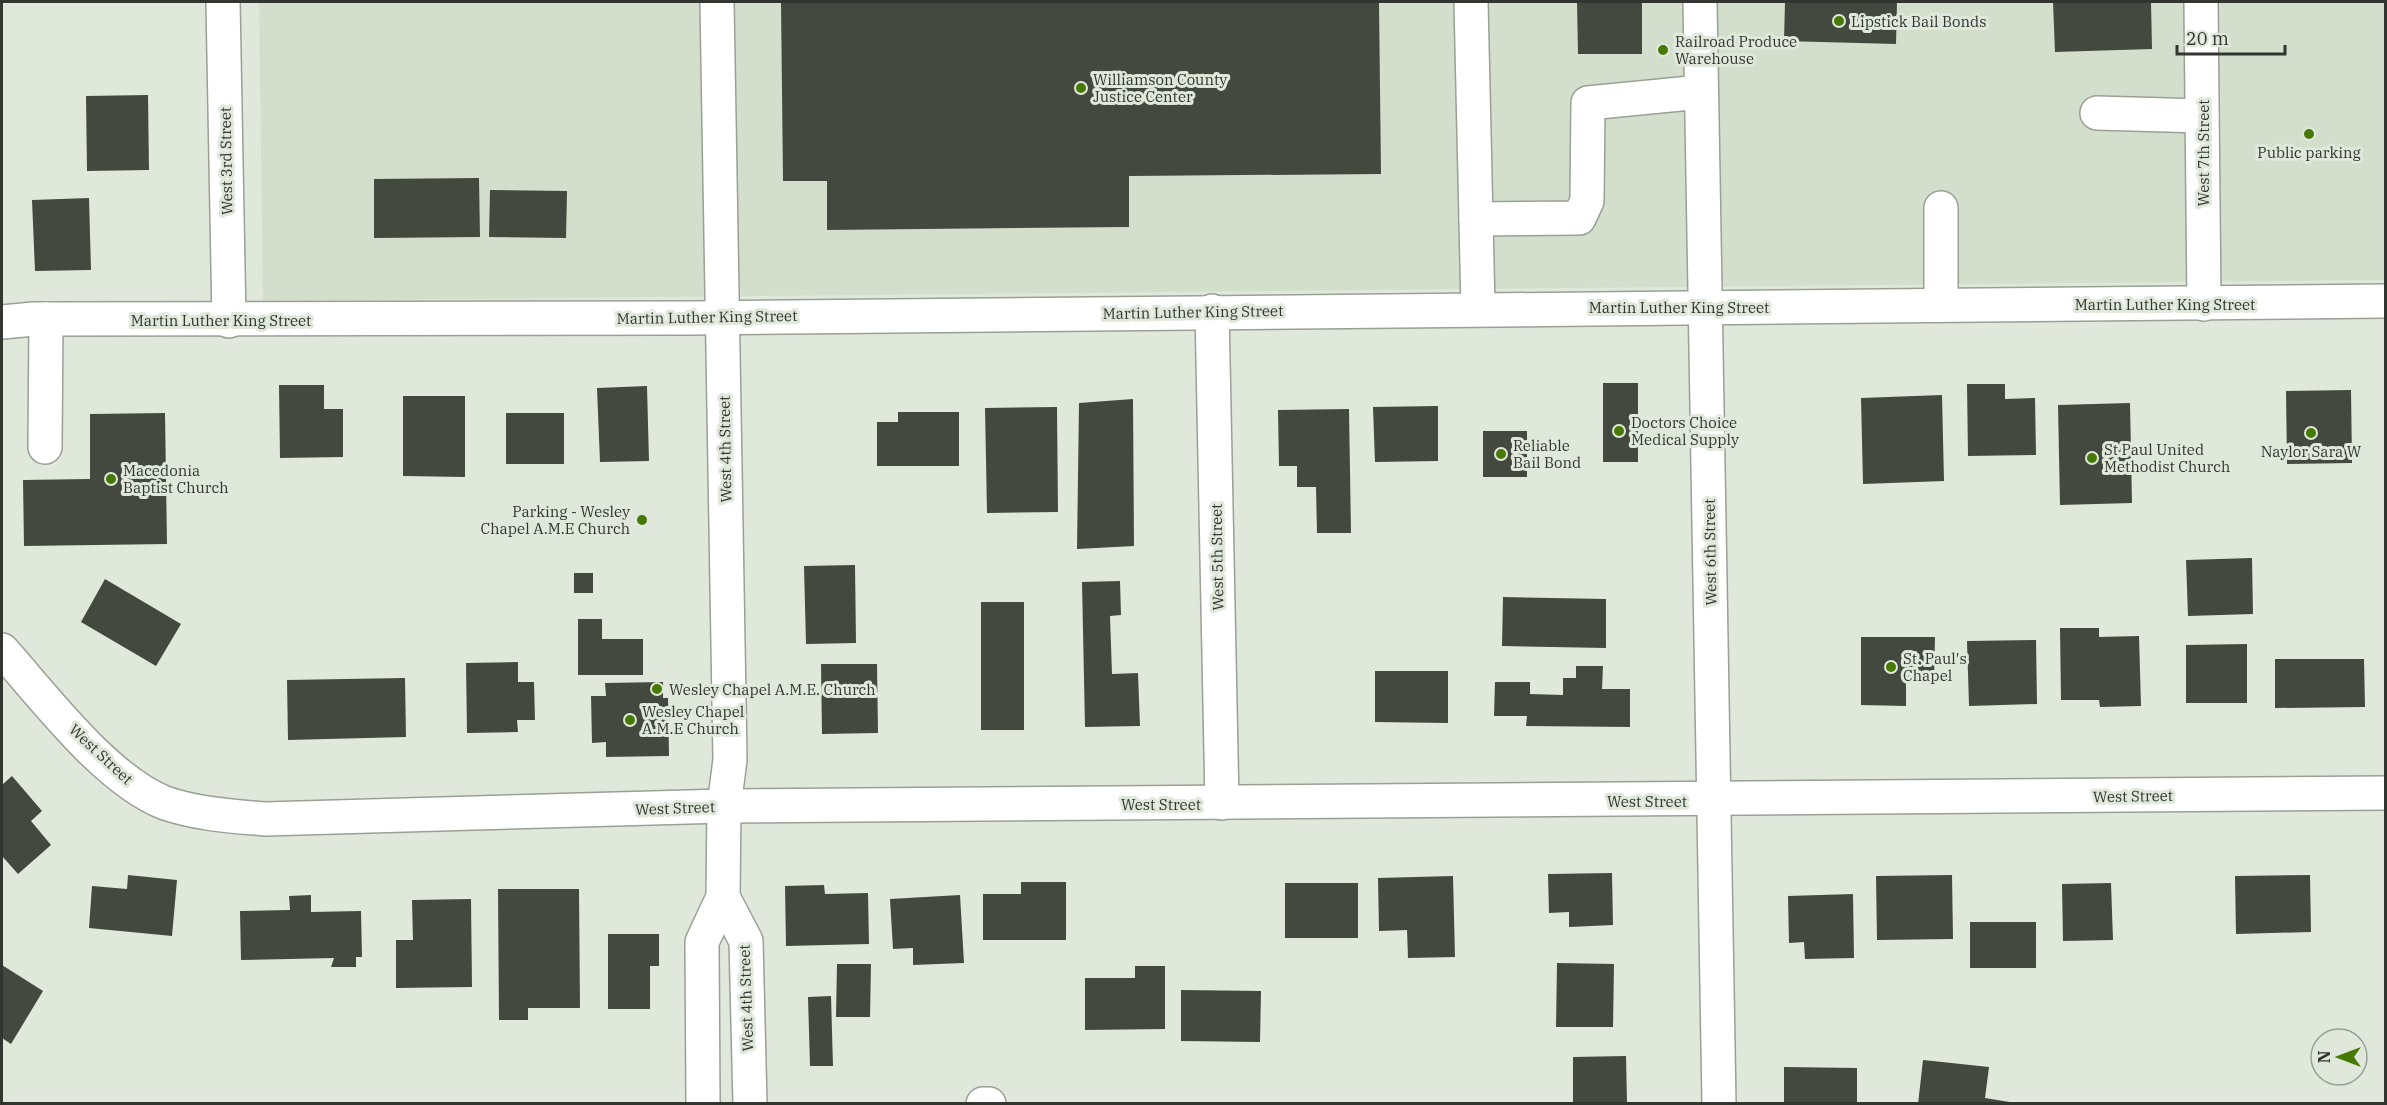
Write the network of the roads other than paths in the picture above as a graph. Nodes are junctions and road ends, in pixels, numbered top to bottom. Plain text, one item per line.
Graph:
1 (223, 2) edge
2 (717, 2) edge
3 (1471, 2) edge
4 (1700, 2) edge
5 (2201, 2) edge
6 (1701, 92) junction
7 (2097, 113) dead end
8 (2202, 116) junction
9 (1941, 208) dead end
10 (1476, 219) junction
11 (2385, 301) edge
12 (2204, 304) junction
13 (1941, 305) junction
14 (1704, 306) junction
15 (1478, 308) junction
16 (1212, 311) junction
17 (723, 317) junction
18 (46, 319) junction
19 (229, 321) junction
20 (2, 322) edge
21 (45, 447) dead end
22 (2, 650) edge
23 (2385, 793) edge
24 (1715, 800) junction
25 (1222, 803) junction
26 (724, 806) junction
27 (723, 897) junction
28 (703, 1104) edge
29 (750, 1104) edge
30 (983, 1104) edge
31 (989, 1104) edge
32 (1719, 1104) edge

1 - 19 street, West 3rd Street
2 - 17 street, West 4th Street
3 - 10 street
4 - 6 street, West 6th Street
5 - 8 street, West 7th Street
6 - 10 street
6 - 14 street, West 6th Street
7 - 8 street
8 - 12 street, West 7th Street
9 - 13 street
10 - 15 street
11 - 12 street, Martin Luther King Street
12 - 13 street, Martin Luther King Street
13 - 14 street, Martin Luther King Street
14 - 15 street, Martin Luther King Street
14 - 24 street, West 6th Street
15 - 16 street, Martin Luther King Street
16 - 17 street, Martin Luther King Street
16 - 25 street, West 5th Street
17 - 19 street, Martin Luther King Street
17 - 26 street, West 4th Street
18 - 19 street, Martin Luther King Street
18 - 20 street, Martin Luther King Street
18 - 21 street
22 - 26 street, West Street
23 - 24 street, West Street
24 - 25 street, West Street
24 - 32 street, West 6th Street
25 - 26 street, West Street
26 - 27 street, West 4th Street
27 - 28 street, West 4th Street
27 - 29 street, West 4th Street
30 - 31 street

